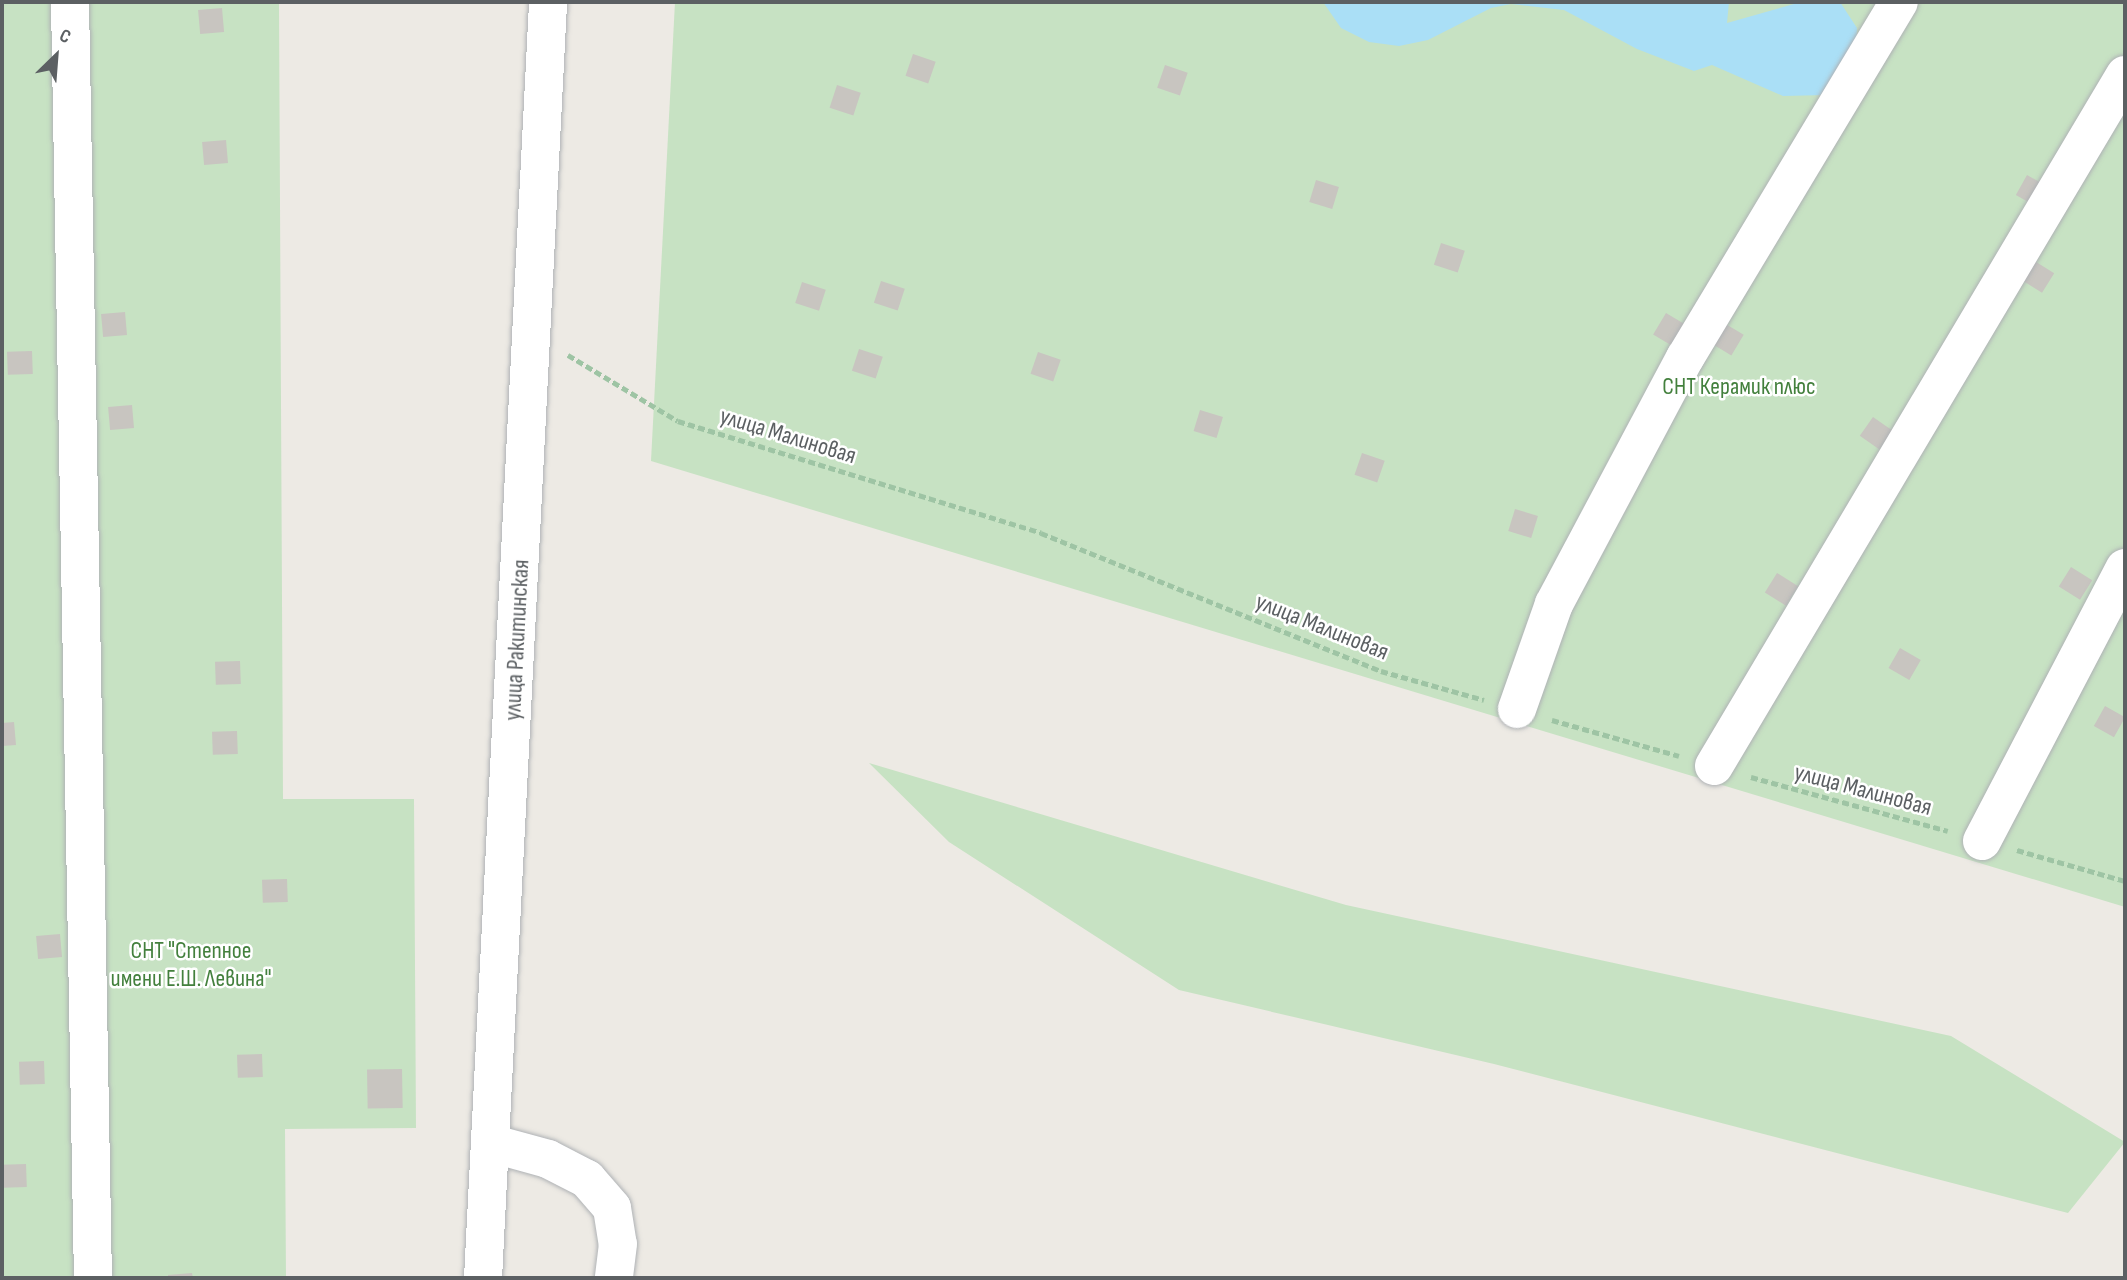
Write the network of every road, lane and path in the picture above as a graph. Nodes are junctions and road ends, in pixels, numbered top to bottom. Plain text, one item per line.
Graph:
1 (70, 2) edge
2 (548, 2) edge
3 (1899, 2) edge
4 (2125, 75) edge
5 (534, 335) junction
6 (2125, 568) edge
7 (1517, 709) junction
8 (1714, 766) junction
9 (1982, 841) junction
10 (2125, 881) edge
11 (491, 1143) junction
12 (93, 1278) edge
13 (483, 1278) edge
14 (614, 1278) edge

1 - 12 street
2 - 5 street, улица Ракитинская
3 - 7 street
4 - 8 street
5 - 7 path, улица Малиновая
5 - 11 street, улица Ракитинская
6 - 9 street
7 - 8 path, улица Малиновая
8 - 9 path, улица Малиновая
9 - 10 path, улица Малиновая
11 - 13 street, улица Ракитинская
11 - 14 street

